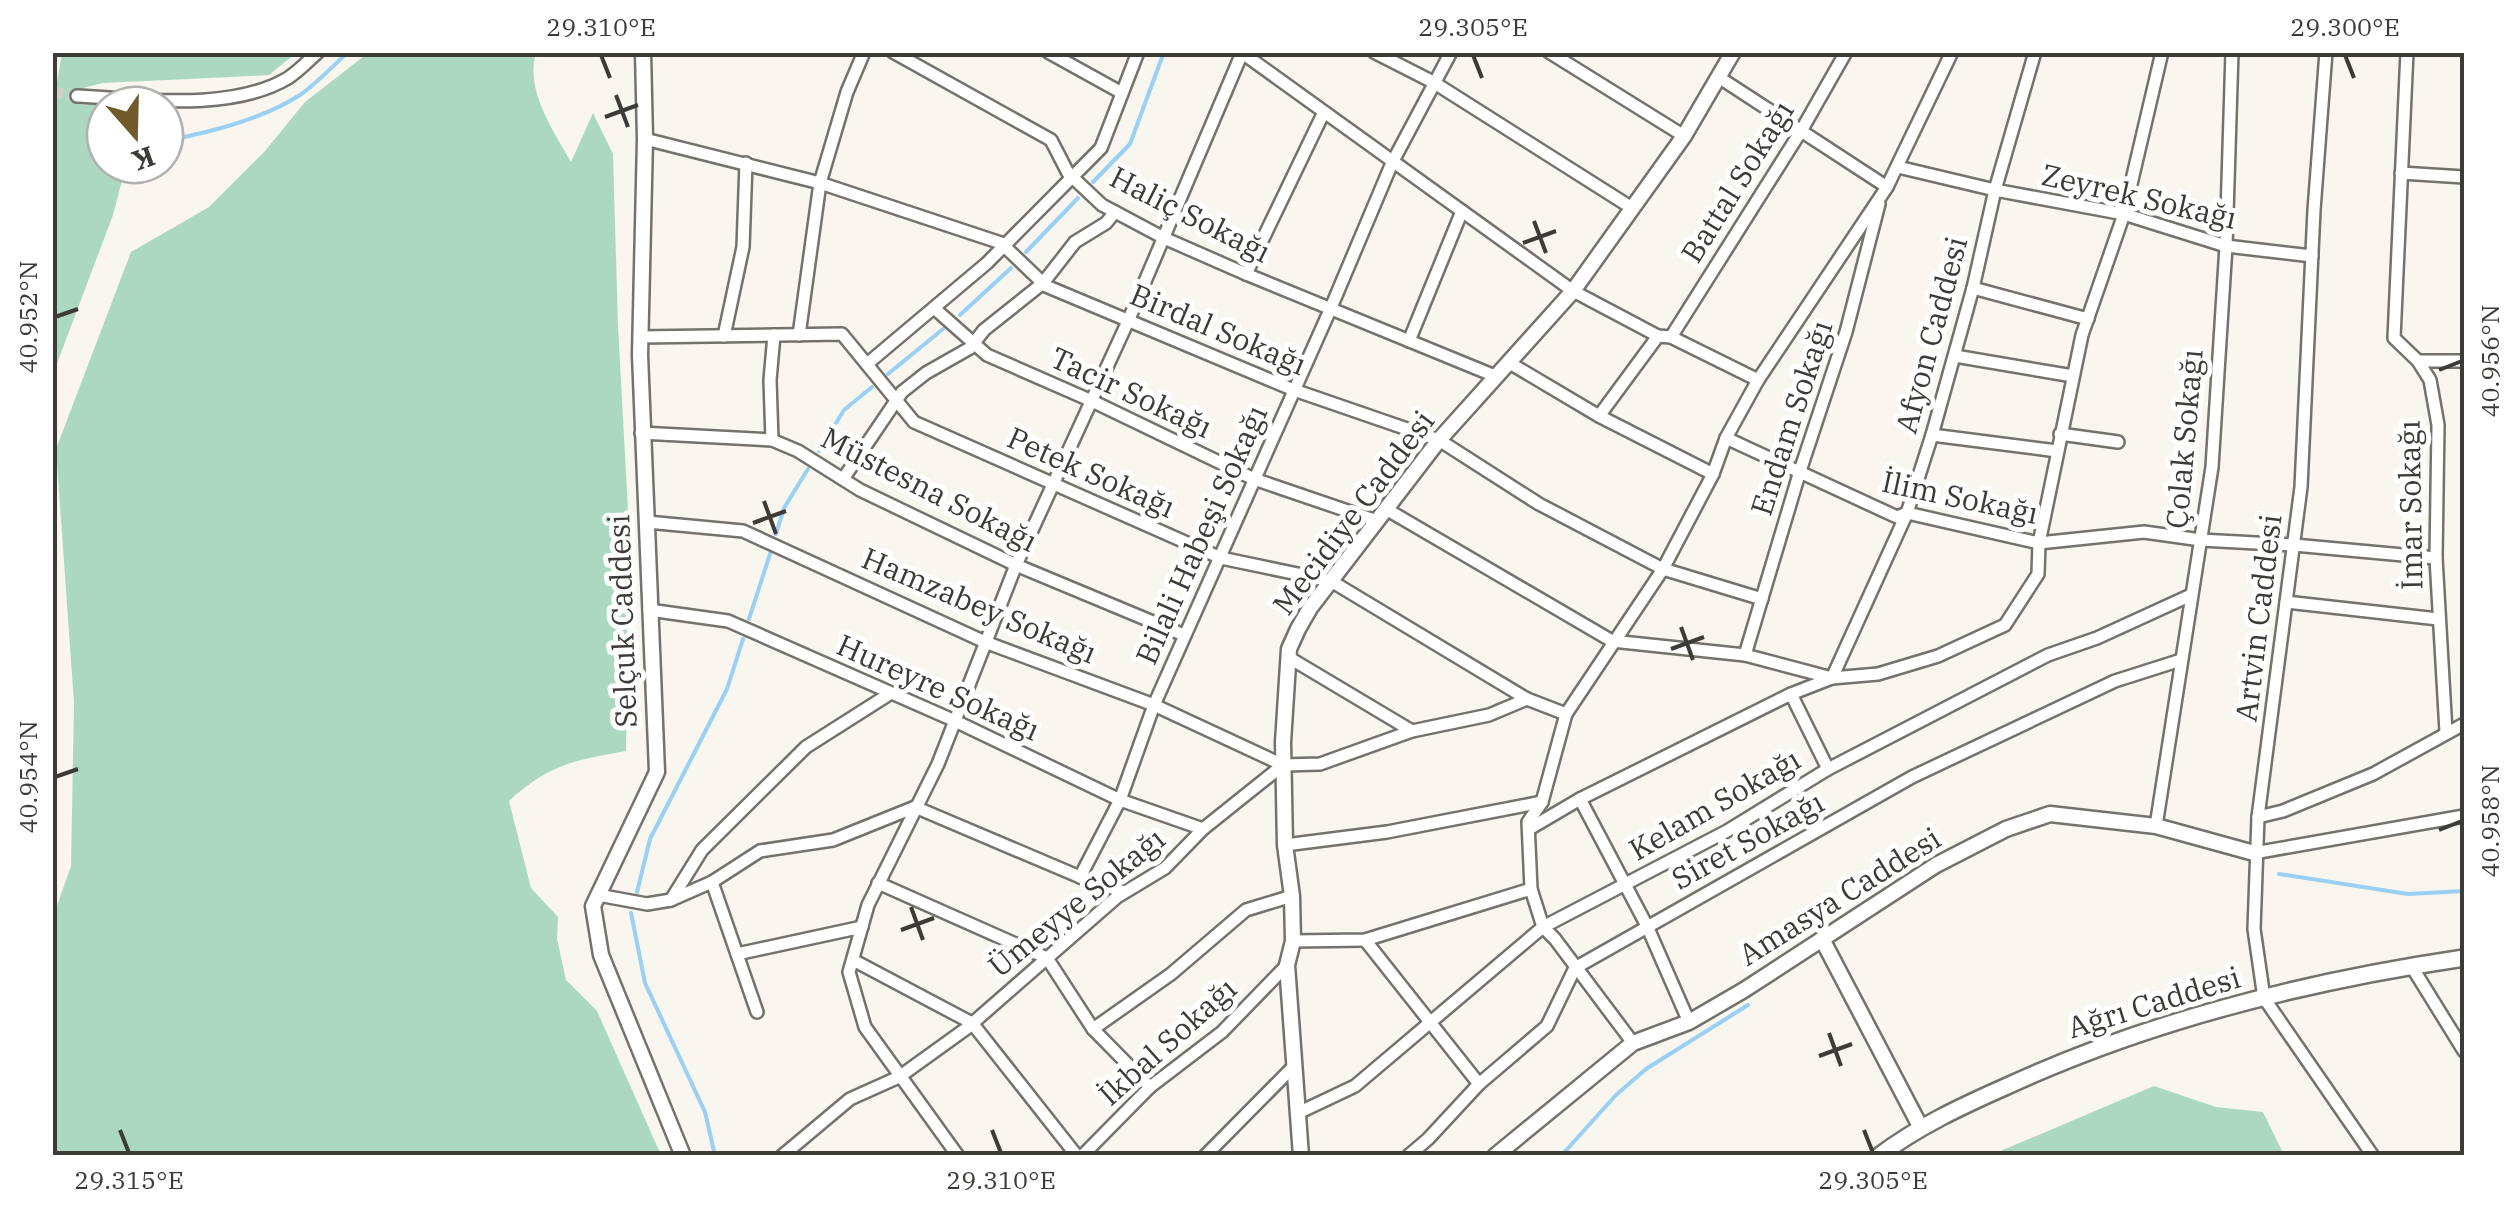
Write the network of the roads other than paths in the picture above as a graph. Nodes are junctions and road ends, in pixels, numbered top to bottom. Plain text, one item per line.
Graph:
1 (318, 52) edge
2 (643, 52) edge
3 (864, 52) edge
4 (893, 52) edge
5 (1048, 52) edge
6 (1138, 52) edge
7 (1374, 52) edge
8 (1451, 52) edge
9 (1549, 52) edge
10 (1846, 52) edge
11 (1952, 52) edge
12 (2035, 52) edge
13 (2162, 52) edge
14 (2232, 52) edge
15 (2326, 52) edge
16 (2408, 52) edge
17 (1241, 53) edge
18 (1725, 55) edge
19 (1720, 78) junction
20 (1433, 82) junction
21 (1122, 93) junction
22 (77, 96) tunnel mouth
23 (1323, 114) junction
24 (1801, 131) junction
25 (1684, 136) junction
26 (645, 139) junction
27 (746, 163) junction
28 (1392, 163) junction
29 (1898, 167) junction
30 (2401, 173) junction
31 (1072, 177) junction
32 (2464, 177) edge
33 (820, 182) junction
34 (1995, 190) junction
35 (1884, 192) junction
36 (1632, 208) junction
37 (1462, 210) junction
38 (1115, 212) junction
39 (2124, 214) junction
40 (1164, 238) junction
41 (1004, 246) junction
42 (2226, 246) junction
43 (2312, 256) junction
44 (1246, 274) junction
45 (1043, 283) junction
46 (1973, 288) junction
47 (1573, 291) junction
48 (934, 308) junction
49 (1330, 310) junction
50 (1129, 319) junction
51 (2088, 319) junction
52 (774, 335) junction
53 (798, 335) junction
54 (724, 336) junction
55 (640, 337) junction
56 (1664, 337) junction
57 (1409, 341) junction
58 (975, 344) junction
59 (1955, 356) junction
60 (2418, 361) junction
61 (1508, 362) junction
62 (2464, 362) edge
63 (867, 364) junction
64 (1495, 376) junction
65 (2073, 376) junction
66 (1758, 380) junction
67 (1294, 390) junction
68 (895, 399) junction
69 (1092, 401) junction
70 (1599, 416) junction
71 (641, 433) junction
72 (2060, 434) junction
73 (1932, 435) junction
74 (1726, 438) junction
75 (772, 440) junction
76 (1439, 440) junction
77 (2118, 442) dead end
78 (2057, 452) junction
79 (1800, 471) junction
80 (1713, 474) junction
81 (843, 479) junction
82 (1254, 479) junction
83 (1056, 485) junction
84 (1906, 513) junction
85 (1382, 515) junction
86 (648, 522) junction
87 (2201, 540) junction
88 (2040, 544) junction
89 (2294, 544) junction
90 (1221, 558) junction
91 (2436, 558) junction
92 (1016, 565) junction
93 (1664, 569) junction
94 (1330, 581) junction
95 (2191, 595) junction
96 (1762, 598) junction
97 (2286, 602) junction
98 (649, 610) junction
99 (2438, 619) junction
100 (1184, 635) junction
101 (1612, 641) junction
102 (985, 642) junction
103 (1745, 655) junction
104 (1288, 657) junction
105 (2181, 660) junction
106 (1832, 678) junction
107 (891, 692) junction
108 (1791, 694) junction
109 (1526, 699) junction
110 (1154, 705) junction
111 (1566, 714) junction
112 (953, 720) junction
113 (2464, 724) edge
114 (1412, 731) junction
115 (2446, 732) junction
116 (1283, 765) junction
117 (1828, 768) junction
118 (1580, 799) junction
119 (1120, 800) junction
120 (1542, 802) junction
121 (914, 806) junction
122 (2464, 816) edge
123 (2258, 818) junction
124 (2156, 826) junction
125 (1203, 829) junction
126 (1529, 829) junction
127 (1285, 846) junction
128 (2254, 853) junction
129 (1080, 876) junction
130 (712, 882) junction
131 (878, 883) junction
132 (1624, 886) junction
133 (1531, 889) junction
134 (1124, 892) junction
135 (598, 896) junction
136 (1292, 896) junction
137 (671, 900) junction
138 (1648, 926) junction
139 (862, 927) junction
140 (1543, 927) junction
141 (1822, 939) junction
142 (1366, 940) junction
143 (1292, 942) junction
144 (737, 954) junction
145 (1047, 958) junction
146 (2464, 958) edge
147 (852, 960) junction
148 (1286, 965) junction
149 (2412, 967) junction
150 (1575, 968) junction
151 (2264, 998) junction
152 (757, 1012) dead end
153 (1689, 1022) junction
154 (972, 1023) junction
155 (1430, 1023) junction
156 (1093, 1028) junction
157 (1633, 1043) junction
158 (2464, 1051) edge
159 (1294, 1066) junction
160 (898, 1077) junction
161 (1478, 1084) junction
162 (1150, 1088) junction
163 (1298, 1112) junction
164 (1921, 1128) junction
165 (683, 1156) edge
166 (782, 1156) edge
167 (958, 1156) edge
168 (1080, 1156) edge
169 (1205, 1156) edge
170 (1300, 1156) edge
171 (1408, 1156) edge
172 (1495, 1156) edge
173 (1879, 1156) edge
174 (2372, 1156) edge

1 - 22 street
2 - 26 street, Selçuk Caddesi
3 - 33 street
4 - 31 street, Haliç Sokağı
5 - 21 street
6 - 21 street
7 - 20 street
8 - 20 street, Bilali Habeşi Sokağı
9 - 25 street
10 - 24 street, Battal Sokağı
11 - 29 street
12 - 34 street, Afyon Caddesi
13 - 39 street
14 - 42 street, Çolak Sokağı
15 - 43 street, Artvin Caddesi
16 - 30 street, İmar Sokağı
17 - 23 street
17 - 40 street
18 - 19 street, Mecidiye Caddesi
19 - 24 street
19 - 25 street, Mecidiye Caddesi
20 - 28 street, Bilali Habeşi Sokağı
20 - 36 street
21 - 31 street
23 - 28 street
23 - 44 street
24 - 35 street
24 - 56 street, Battal Sokağı
25 - 36 street, Mecidiye Caddesi
26 - 27 street, Birdal Sokağı
26 - 55 street, Selçuk Caddesi
27 - 33 street, Birdal Sokağı
27 - 54 street
28 - 37 street
28 - 49 street, Bilali Habeşi Sokağı
29 - 34 street, Zeyrek Sokağı
29 - 35 street
30 - 32 street
30 - 60 street, İmar Sokağı
31 - 38 street, Haliç Sokağı
31 - 41 street
33 - 41 street, Birdal Sokağı
33 - 53 street
34 - 39 street, Zeyrek Sokağı
34 - 46 street, Afyon Caddesi
35 - 66 street
35 - 79 street, Endam Sokağı
36 - 47 street, Mecidiye Caddesi
37 - 47 street
37 - 57 street
38 - 40 street, Haliç Sokağı
38 - 45 street
39 - 42 street, Zeyrek Sokağı
39 - 51 street
40 - 44 street, Haliç Sokağı
40 - 50 street
41 - 45 street, Birdal Sokağı
41 - 48 street
42 - 43 street, Zeyrek Sokağı
42 - 87 street, Çolak Sokağı
43 - 89 street, Artvin Caddesi
44 - 49 street, Haliç Sokağı
45 - 50 street, Birdal Sokağı
45 - 58 street
46 - 51 street
46 - 59 street, Afyon Caddesi
47 - 56 street
47 - 61 street, Mecidiye Caddesi
48 - 58 street, Tacir Sokağı
48 - 63 street
49 - 57 street, Haliç Sokağı
49 - 67 street, Bilali Habeşi Sokağı
50 - 67 street, Birdal Sokağı
50 - 69 street
51 - 65 street
52 - 53 street
52 - 54 street
52 - 75 street
53 - 63 street, Petek Sokağı
54 - 55 street
55 - 71 street, Selçuk Caddesi
56 - 66 street
56 - 70 street, Battal Sokağı
57 - 64 street, Haliç Sokağı
58 - 68 street
58 - 69 street, Tacir Sokağı
59 - 65 street
59 - 73 street, Afyon Caddesi
60 - 62 street
60 - 91 street, İmar Sokağı
61 - 64 street, Mecidiye Caddesi
61 - 70 street
63 - 68 street, Petek Sokağı
64 - 76 street, Mecidiye Caddesi
65 - 72 street
66 - 74 street
67 - 76 street, Birdal Sokağı
67 - 82 street, Bilali Habeşi Sokağı
68 - 81 street
68 - 83 street, Petek Sokağı
69 - 82 street, Tacir Sokağı
69 - 83 street
70 - 80 street
71 - 75 street, Müstesna Sokağı
71 - 86 street, Selçuk Caddesi
72 - 77 street
72 - 78 street
73 - 78 street
73 - 84 street, Afyon Caddesi
74 - 79 street, İlim Sokağı
74 - 80 street
75 - 81 street, Müstesna Sokağı
76 - 85 street, Mecidiye Caddesi
76 - 93 street, Birdal Sokağı
78 - 88 street
79 - 84 street, İlim Sokağı
79 - 96 street, Endam Sokağı
80 - 93 street
81 - 92 street, Müstesna Sokağı
82 - 85 street, Tacir Sokağı
82 - 90 street, Bilali Habeşi Sokağı
83 - 90 street, Petek Sokağı
83 - 92 street
84 - 88 street, İlim Sokağı
84 - 106 street, Afyon Caddesi
85 - 94 street, Mecidiye Caddesi
85 - 101 street, Tacir Sokağı
86 - 98 street, Selçuk Caddesi
86 - 102 street, Hamzabey Sokağı
87 - 88 street, İlim Sokağı
87 - 89 street, İlim Sokağı
87 - 95 street, Çolak Sokağı
88 - 106 street
89 - 91 street, İlim Sokağı
89 - 97 street, Artvin Caddesi
90 - 94 street, Petek Sokağı
90 - 100 street, Bilali Habeşi Sokağı
91 - 99 street, İmar Sokağı
92 - 100 street, Müstesna Sokağı
92 - 102 street
93 - 96 street, Birdal Sokağı
93 - 101 street
94 - 104 street, Mecidiye Caddesi
94 - 109 street, Petek Sokağı
95 - 105 street, Çolak Sokağı
95 - 117 street, Kelam Sokağı
96 - 103 street, Endam Sokağı
97 - 99 street
97 - 123 street, Artvin Caddesi
98 - 107 street, Hureyre Sokağı
98 - 135 street, Selçuk Caddesi
99 - 115 street, İmar Sokağı
100 - 110 street, Bilali Habeşi Sokağı
101 - 103 street
101 - 111 street
102 - 110 street, Hamzabey Sokağı
102 - 112 street
103 - 106 street
104 - 114 street
104 - 116 street, Mecidiye Caddesi
105 - 124 street, Çolak Sokağı
105 - 138 street, Siret Sokağı
106 - 108 street
107 - 112 street, Hureyre Sokağı
107 - 137 street
108 - 117 street
108 - 118 street
109 - 111 street, Petek Sokağı
109 - 114 street
110 - 116 street, Hamzabey Sokağı
110 - 119 street, Bilali Habeşi Sokağı
111 - 120 street
112 - 119 street, Hureyre Sokağı
112 - 121 street
113 - 115 street
114 - 116 street
115 - 123 street
116 - 125 street, Ümeyye Sokağı
116 - 127 street, Mecidiye Caddesi
117 - 132 street, Kelam Sokağı
118 - 126 street
118 - 132 street
119 - 125 street, Hureyre Sokağı
119 - 129 street, Bilali Habeşi Sokağı
120 - 126 street
120 - 127 street
121 - 129 street
121 - 130 street
121 - 131 street
122 - 128 street
123 - 128 street, Artvin Caddesi
124 - 128 street, Amasya Caddesi
124 - 141 street, Amasya Caddesi
125 - 134 street, Ümeyye Sokağı
126 - 133 street
127 - 136 street, Mecidiye Caddesi
128 - 151 street, Artvin Caddesi
129 - 134 street
130 - 137 street
130 - 144 street
131 - 139 street
131 - 145 street
132 - 138 street
132 - 140 street, Kelam Sokağı
133 - 140 street
133 - 142 street
134 - 145 street, Ümeyye Sokağı
135 - 137 street
135 - 165 street, Selçuk Caddesi
136 - 143 street, Mecidiye Caddesi
136 - 156 street
138 - 150 street, Siret Sokağı
138 - 153 street
139 - 144 street
139 - 147 street
140 - 150 street
140 - 155 street, Kelam Sokağı
141 - 153 street, Amasya Caddesi
141 - 164 street
142 - 143 street
142 - 155 street
143 - 148 street, Mecidiye Caddesi
144 - 152 street
145 - 154 street, Ümeyye Sokağı
145 - 156 street
146 - 149 main road, Ağrı Caddesi
147 - 154 street
147 - 160 street
148 - 159 street, Mecidiye Caddesi
148 - 162 street, İkbal Sokağı
149 - 151 main road, Ağrı Caddesi
149 - 158 street
150 - 157 street
150 - 161 street
151 - 164 main road, Ağrı Caddesi
151 - 174 street, Artvin Caddesi
153 - 157 street, Amasya Caddesi
154 - 160 street, Ümeyye Sokağı
154 - 168 street
155 - 161 street
155 - 163 street, Kelam Sokağı
156 - 162 street
157 - 172 street, Amasya Caddesi
159 - 163 street, Mecidiye Caddesi
159 - 169 street
160 - 166 street, Ümeyye Sokağı
160 - 167 street
161 - 171 street
162 - 168 street, İkbal Sokağı
163 - 170 street, Mecidiye Caddesi
164 - 173 main road, Ağrı Caddesi

